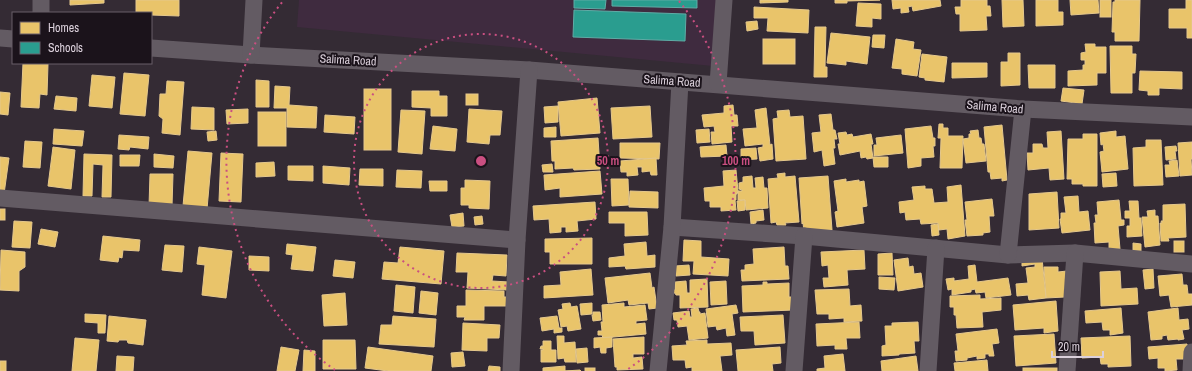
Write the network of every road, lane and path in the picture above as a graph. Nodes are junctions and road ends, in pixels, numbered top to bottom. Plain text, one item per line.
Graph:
1 (41, 0) edge
2 (254, 0) edge
3 (724, 0) edge
4 (41, 12) edge
5 (0, 38) edge
6 (12, 39) edge
7 (152, 48) edge
8 (251, 55) junction
9 (529, 70) junction
10 (680, 82) junction
11 (718, 84) junction
12 (1023, 109) junction
13 (1192, 117) edge
14 (0, 198) edge
15 (672, 227) junction
16 (804, 236) junction
17 (518, 240) junction
18 (936, 248) junction
19 (1075, 254) junction
20 (1008, 255) junction
21 (1192, 264) edge
22 (1192, 352) edge
23 (511, 371) edge
24 (658, 371) edge
25 (794, 371) edge
26 (928, 371) edge
27 (1067, 371) edge
28 (1191, 371) edge

1 - 4 street
2 - 8 street
3 - 11 street
5 - 6 street
7 - 8 street, Salima Road
8 - 9 street, Salima Road
9 - 10 street, Salima Road
9 - 17 street
10 - 11 street, Salima Road
10 - 15 street
11 - 12 street, Salima Road
12 - 13 street, Salima Road
12 - 20 street
14 - 17 street
15 - 16 street
15 - 24 street
16 - 18 street
16 - 25 street
17 - 23 street
18 - 20 street
18 - 26 street
19 - 20 street
19 - 21 street
19 - 27 street
22 - 28 street

